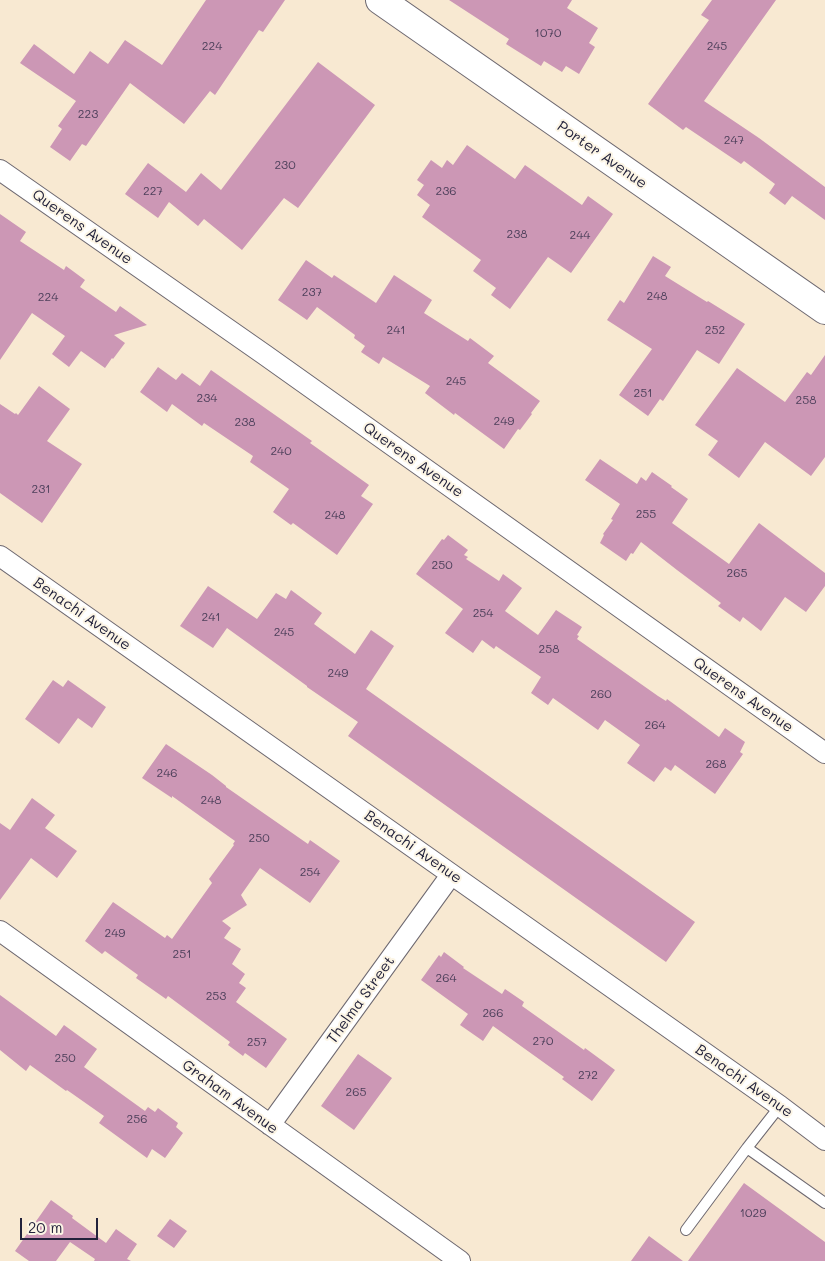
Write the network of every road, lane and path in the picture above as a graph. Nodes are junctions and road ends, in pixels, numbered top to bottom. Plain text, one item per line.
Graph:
1 (380, 0) edge
2 (0, 170) edge
3 (825, 310) edge
4 (0, 556) edge
5 (825, 753) edge
6 (452, 875) junction
7 (0, 931) edge
8 (780, 1106) junction
9 (270, 1125) junction
10 (825, 1140) edge
11 (748, 1148) junction
12 (825, 1203) edge
13 (686, 1230) dead end
14 (460, 1261) edge

1 - 3 main road, Porter Avenue
2 - 5 street, Querens Avenue
4 - 6 street, Benachi Avenue
6 - 8 street, Benachi Avenue
6 - 9 street, Thelma Street
7 - 9 street, Graham Avenue
8 - 10 street, Benachi Avenue
8 - 11 lane
9 - 14 street, Graham Avenue
11 - 12 lane
11 - 13 lane

